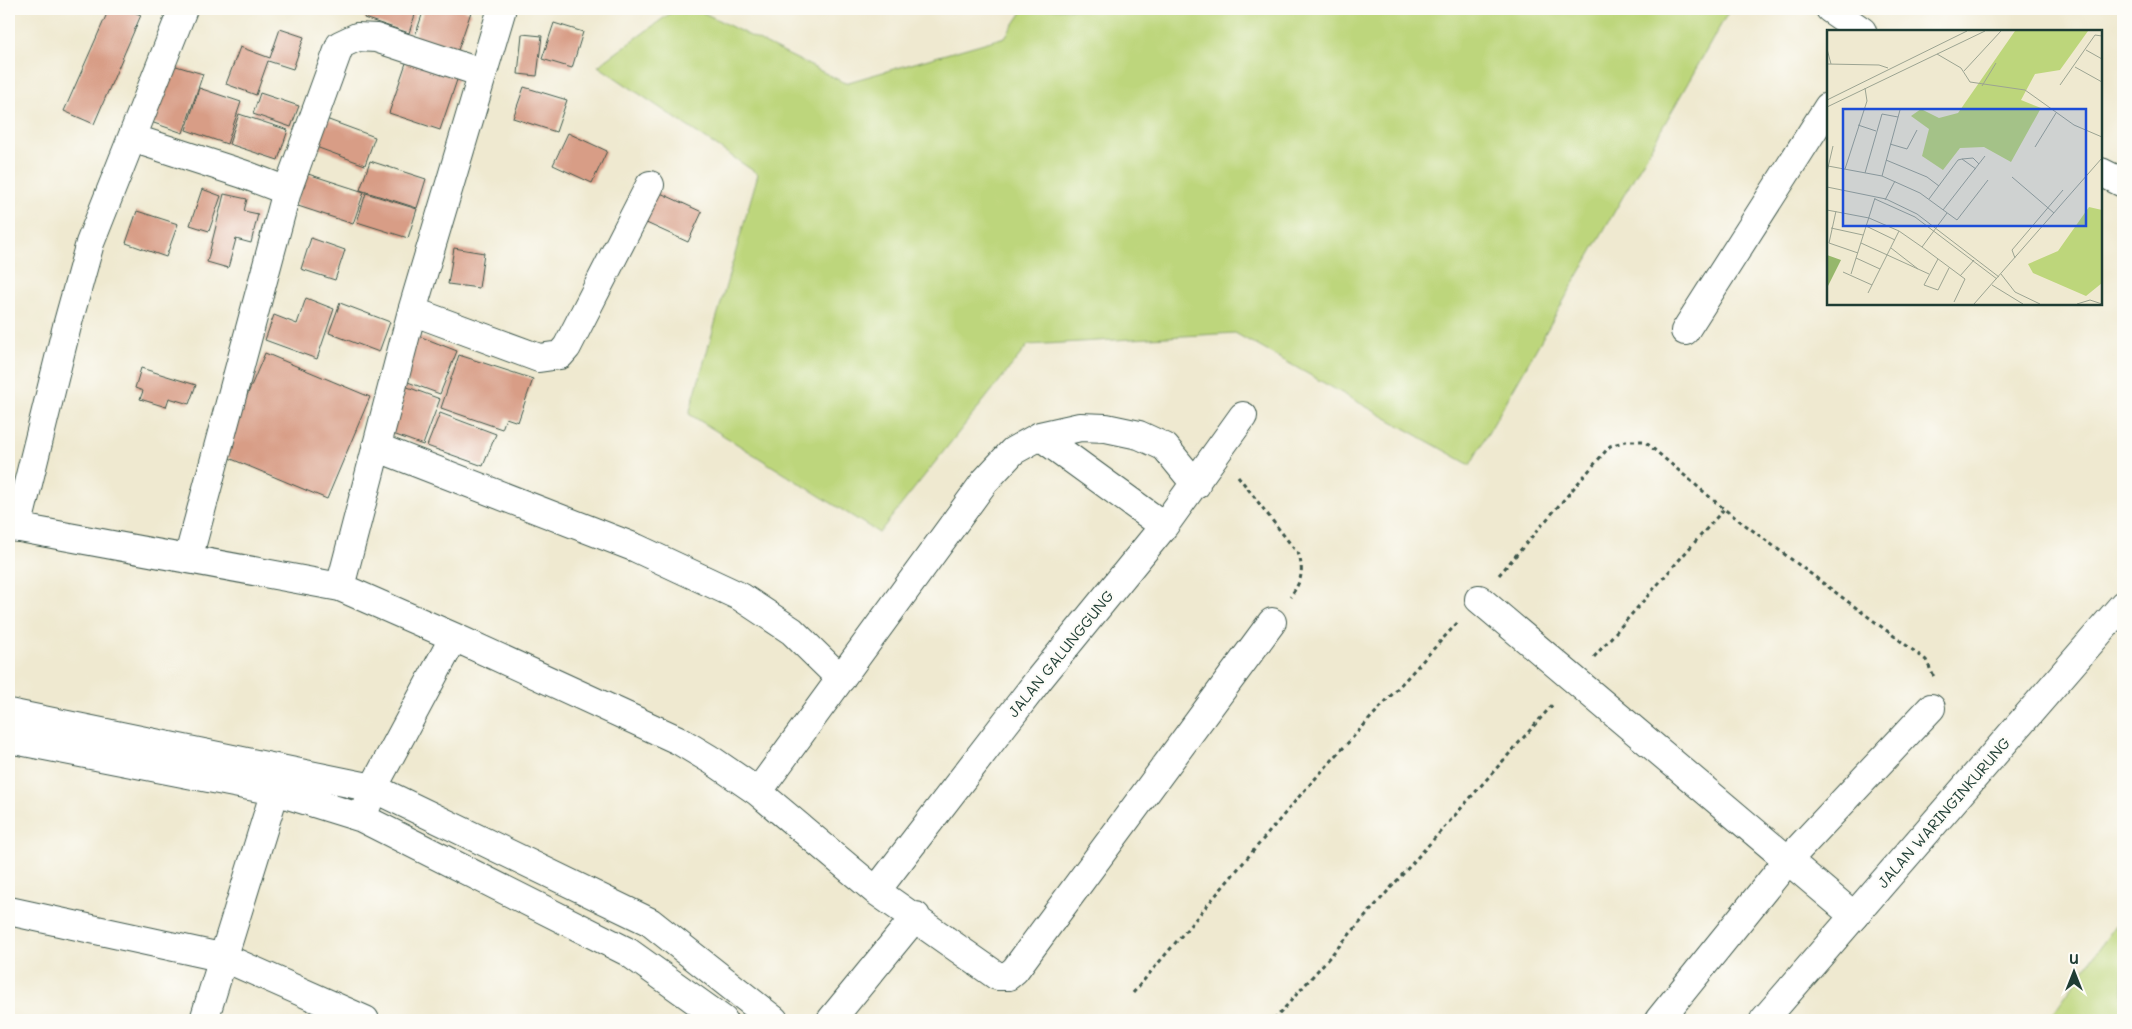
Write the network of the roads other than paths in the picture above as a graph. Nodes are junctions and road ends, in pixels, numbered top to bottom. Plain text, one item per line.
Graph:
1 (183, 9) edge
2 (1830, 9) edge
3 (501, 12) dead end
4 (1861, 30) edge
5 (482, 73) junction
6 (1827, 110) edge
7 (132, 138) junction
8 (2102, 172) edge
9 (2123, 182) edge
10 (650, 185) dead end
11 (287, 191) junction
12 (412, 311) junction
13 (1685, 331) dead end
14 (1244, 416) dead end
15 (1040, 436) junction
16 (376, 447) junction
17 (1196, 485) junction
18 (1164, 526) junction
19 (13, 527) edge
20 (188, 559) junction
21 (340, 587) junction
22 (1479, 599) road end
23 (2123, 605) edge
24 (1272, 622) road end
25 (454, 637) junction
26 (841, 678) junction
27 (1931, 708) road end
28 (9, 714) edge
29 (9, 738) edge
30 (277, 780) junction
31 (373, 788) junction
32 (758, 792) junction
33 (362, 818) junction
34 (1788, 860) junction
35 (876, 891) junction
36 (9, 911) edge
37 (916, 916) junction
38 (1854, 916) junction
39 (225, 958) junction
40 (204, 1020) edge
41 (365, 1020) edge
42 (723, 1020) edge
43 (774, 1020) edge
44 (831, 1020) edge
45 (1658, 1020) edge
46 (1764, 1020) edge

1 - 7 street
2 - 4 street
3 - 5 street
5 - 11 street
5 - 12 street
6 - 13 street
7 - 11 street
7 - 19 street
8 - 9 street
10 - 12 street
11 - 20 street
12 - 16 street
14 - 17 street, JALAN GALUNGGUNG
15 - 17 street
15 - 18 street
15 - 26 street
16 - 21 street
16 - 26 street
17 - 18 street, JALAN GALUNGGUNG
18 - 35 street, JALAN GALUNGGUNG
19 - 20 street
20 - 21 street
21 - 25 street
22 - 34 street
23 - 38 street, JALAN WARINGINKURUNG
24 - 37 street
25 - 31 street
25 - 32 street
26 - 32 street
27 - 34 street
28 - 30 street
29 - 30 street
30 - 31 street
30 - 33 street
30 - 39 street
31 - 33 street
31 - 43 street
32 - 35 street
33 - 42 street
34 - 38 street
34 - 45 street
35 - 37 street
36 - 39 street
37 - 44 street
38 - 46 street, JALAN WARINGINKURUNG
39 - 40 street
39 - 41 street

